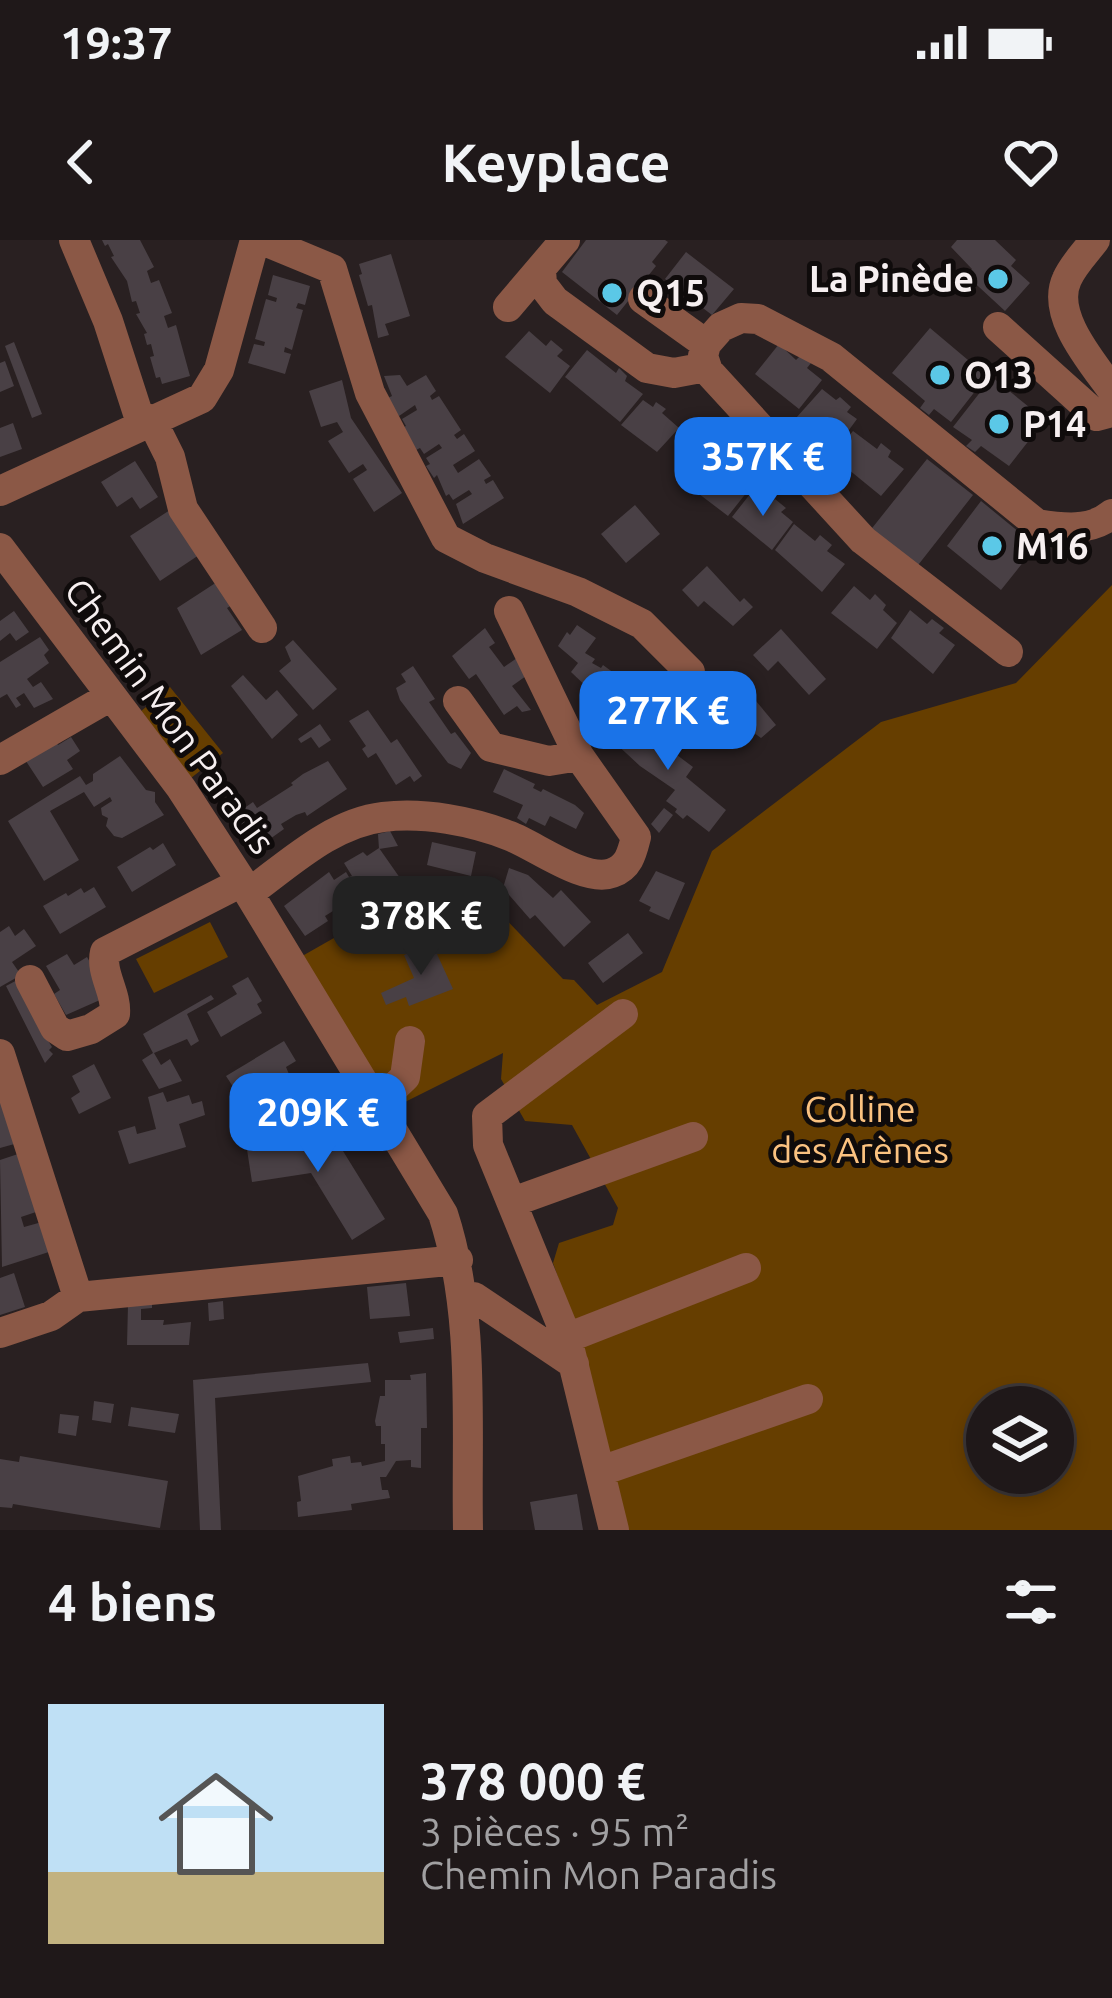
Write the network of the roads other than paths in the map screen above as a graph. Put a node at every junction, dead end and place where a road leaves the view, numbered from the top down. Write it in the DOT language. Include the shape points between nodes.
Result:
graph roads {
  1 [pos="74,240"];
  2 [pos="258,240"];
  3 [pos="566,240"];
  4 [pos="1095,240"];
  5 [pos="541,270"];
  6 [pos="643,299"];
  7 [pos="508,307"];
  8 [pos="998,327"];
  9 [pos="706,356"];
  10 [pos="1112,390"];
  11 [pos="1112,412"];
  12 [pos="146,421"];
  13 [pos="0,491"];
  14 [pos="1112,514"];
  15 [pos="0,548"];
  16 [pos="509,611"];
  17 [pos="262,628"];
  18 [pos="1007,652"];
  19 [pos="690,672"];
  20 [pos="111,696"];
  21 [pos="458,701"];
  22 [pos="579,756"];
  23 [pos="0,760"];
  24 [pos="246,888"];
  25 [pos="30,980"];
  26 [pos="622,1015"];
  27 [pos="410,1041"];
  28 [pos="0,1054"];
  29 [pos="379,1107"];
  30 [pos="693,1138"];
  31 [pos="513,1202"];
  32 [pos="458,1260"];
  33 [pos="746,1268"];
  34 [pos="78,1297"];
  35 [pos="464,1300"];
  36 [pos="0,1333"];
  37 [pos="570,1351"];
  38 [pos="808,1399"];
  39 [pos="601,1471"];
  40 [pos="468,1530"];
  41 [pos="614,1530"];
  1 -- 12 [label="street"];
  2 -- 12 [label="street" via="213,385 202,398"];
  2 -- 19 [label="street" via="332,269 370,392 446,538 642,624"];
  3 -- 5 [label="street"];
  4 -- 10 [label="street" via="1064,282 1065,307"];
  5 -- 7 [label="street"];
  5 -- 9 [label="street" via="555,301 647,368 674,374"];
  6 -- 9 [label="street"];
  8 -- 11 [label="street" via="1097,416"];
  9 -- 14 [label="street" via="721,327 758,319 831,357 1037,524 1067,529"];
  9 -- 18 [label="street" via="863,540"];
  12 -- 13 [label="street"];
  12 -- 17 [label="street" via="170,457 182,509"];
  15 -- 20 [label="street, Chemin Mon Paradis"];
  16 -- 22 [label="street"];
  20 -- 23 [label="street"];
  20 -- 24 [label="street, Chemin Mon Paradis"];
  21 -- 22 [label="street" via="491,747 549,761"];
  22 -- 24 [label="street" via="636,837 629,861 610,874 588,874 508,835 427,815 380,817 336,831"];
  24 -- 25 [label="street" via="105,952 115,1015 91,1029 67,1036 55,1028"];
  24 -- 29 [label="street, Chemin Mon Paradis"];
  26 -- 31 [label="street" via="487,1116 488,1144"];
  27 -- 29 [label="street" via="405,1077"];
  28 -- 34 [label="street"];
  29 -- 32 [label="street, Chemin Mon Paradis" via="430,1187"];
  30 -- 31 [label="street"];
  31 -- 37 [label="street"];
  32 -- 34 [label="street"];
  32 -- 35 [label="street, Chemin Mon Paradis"];
  33 -- 37 [label="street"];
  34 -- 36 [label="street"];
  35 -- 37 [label="street" via="474,1297"];
  35 -- 40 [label="street, Chemin Mon Paradis"];
  37 -- 39 [label="street"];
  38 -- 39 [label="street"];
  39 -- 41 [label="street"];
}
